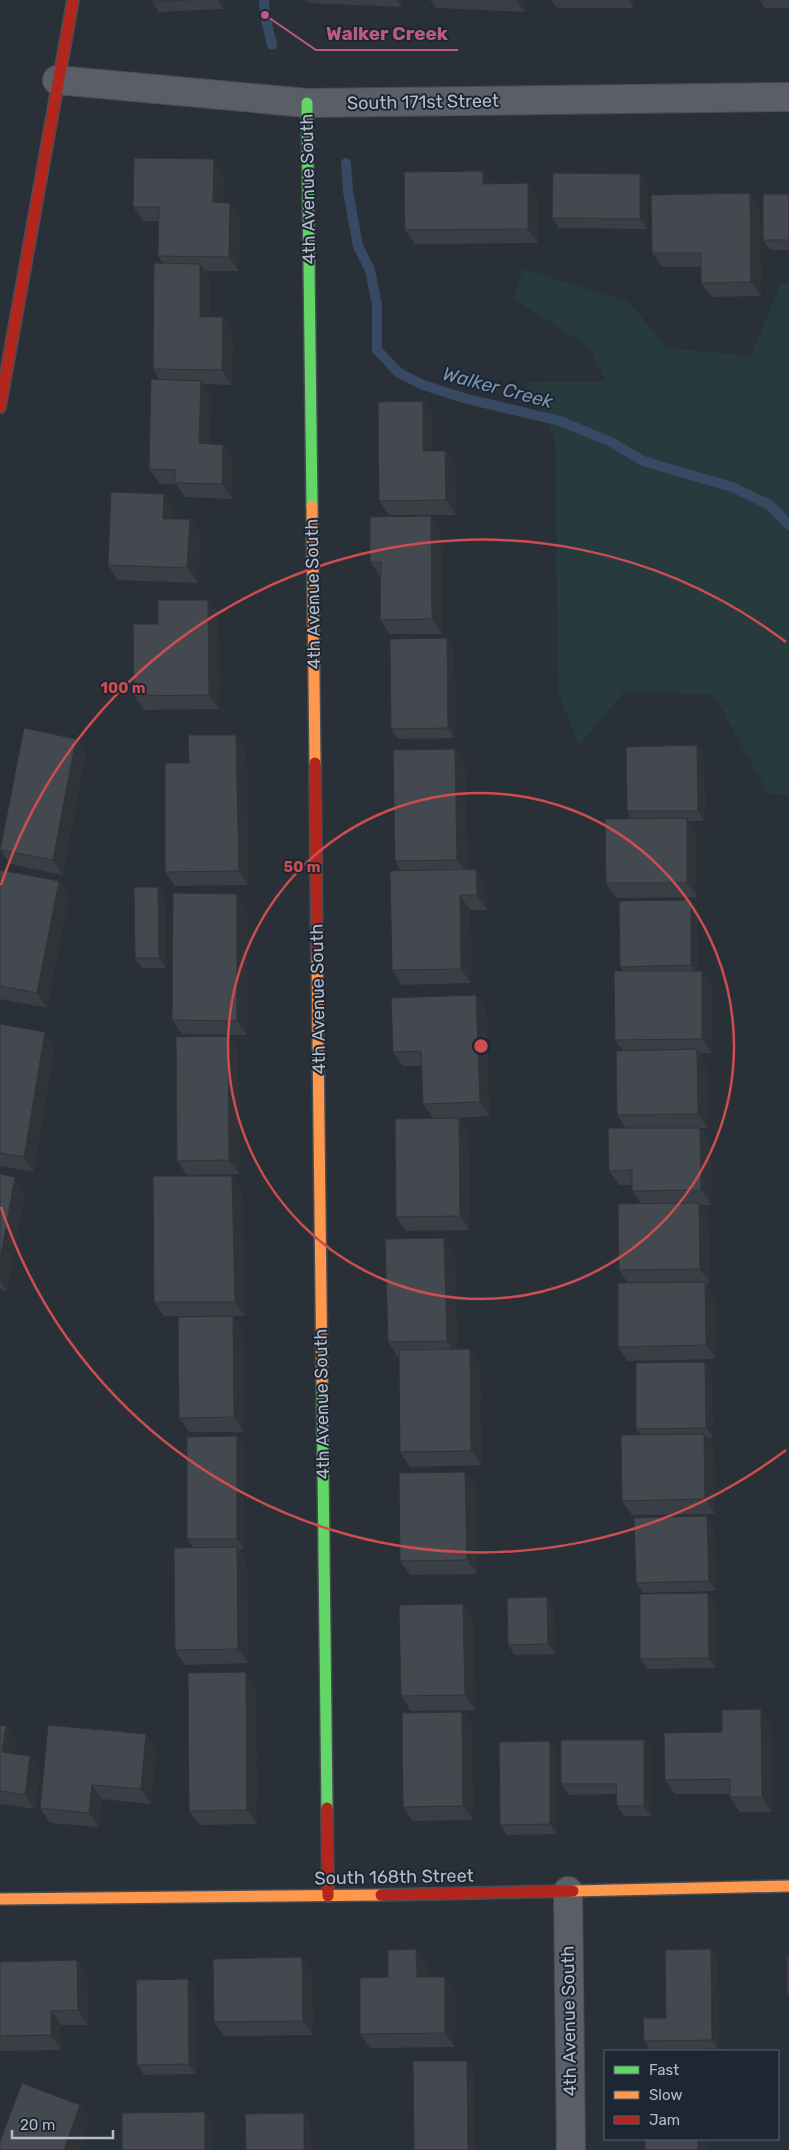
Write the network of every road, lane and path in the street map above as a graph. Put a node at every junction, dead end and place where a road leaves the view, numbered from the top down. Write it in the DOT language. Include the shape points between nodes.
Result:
graph roads {
  1 [pos="73,0"];
  2 [pos="58,80"];
  3 [pos="789,97"];
  4 [pos="307,103"];
  5 [pos="0,407"];
  6 [pos="789,1886"];
  7 [pos="568,1891"];
  8 [pos="328,1896"];
  9 [pos="0,1899"];
  10 [pos="571,2150"];
  1 -- 2 [label="street"];
  2 -- 4 [label="street, South 171st Street"];
  2 -- 5 [label="street"];
  3 -- 4 [label="street, South 171st Street"];
  4 -- 8 [label="street, 4th Avenue South"];
  6 -- 7 [label="street, South 168th Street"];
  7 -- 8 [label="street, South 168th Street"];
  7 -- 10 [label="street, 4th Avenue South"];
  8 -- 9 [label="street, South 168th Street"];
}
